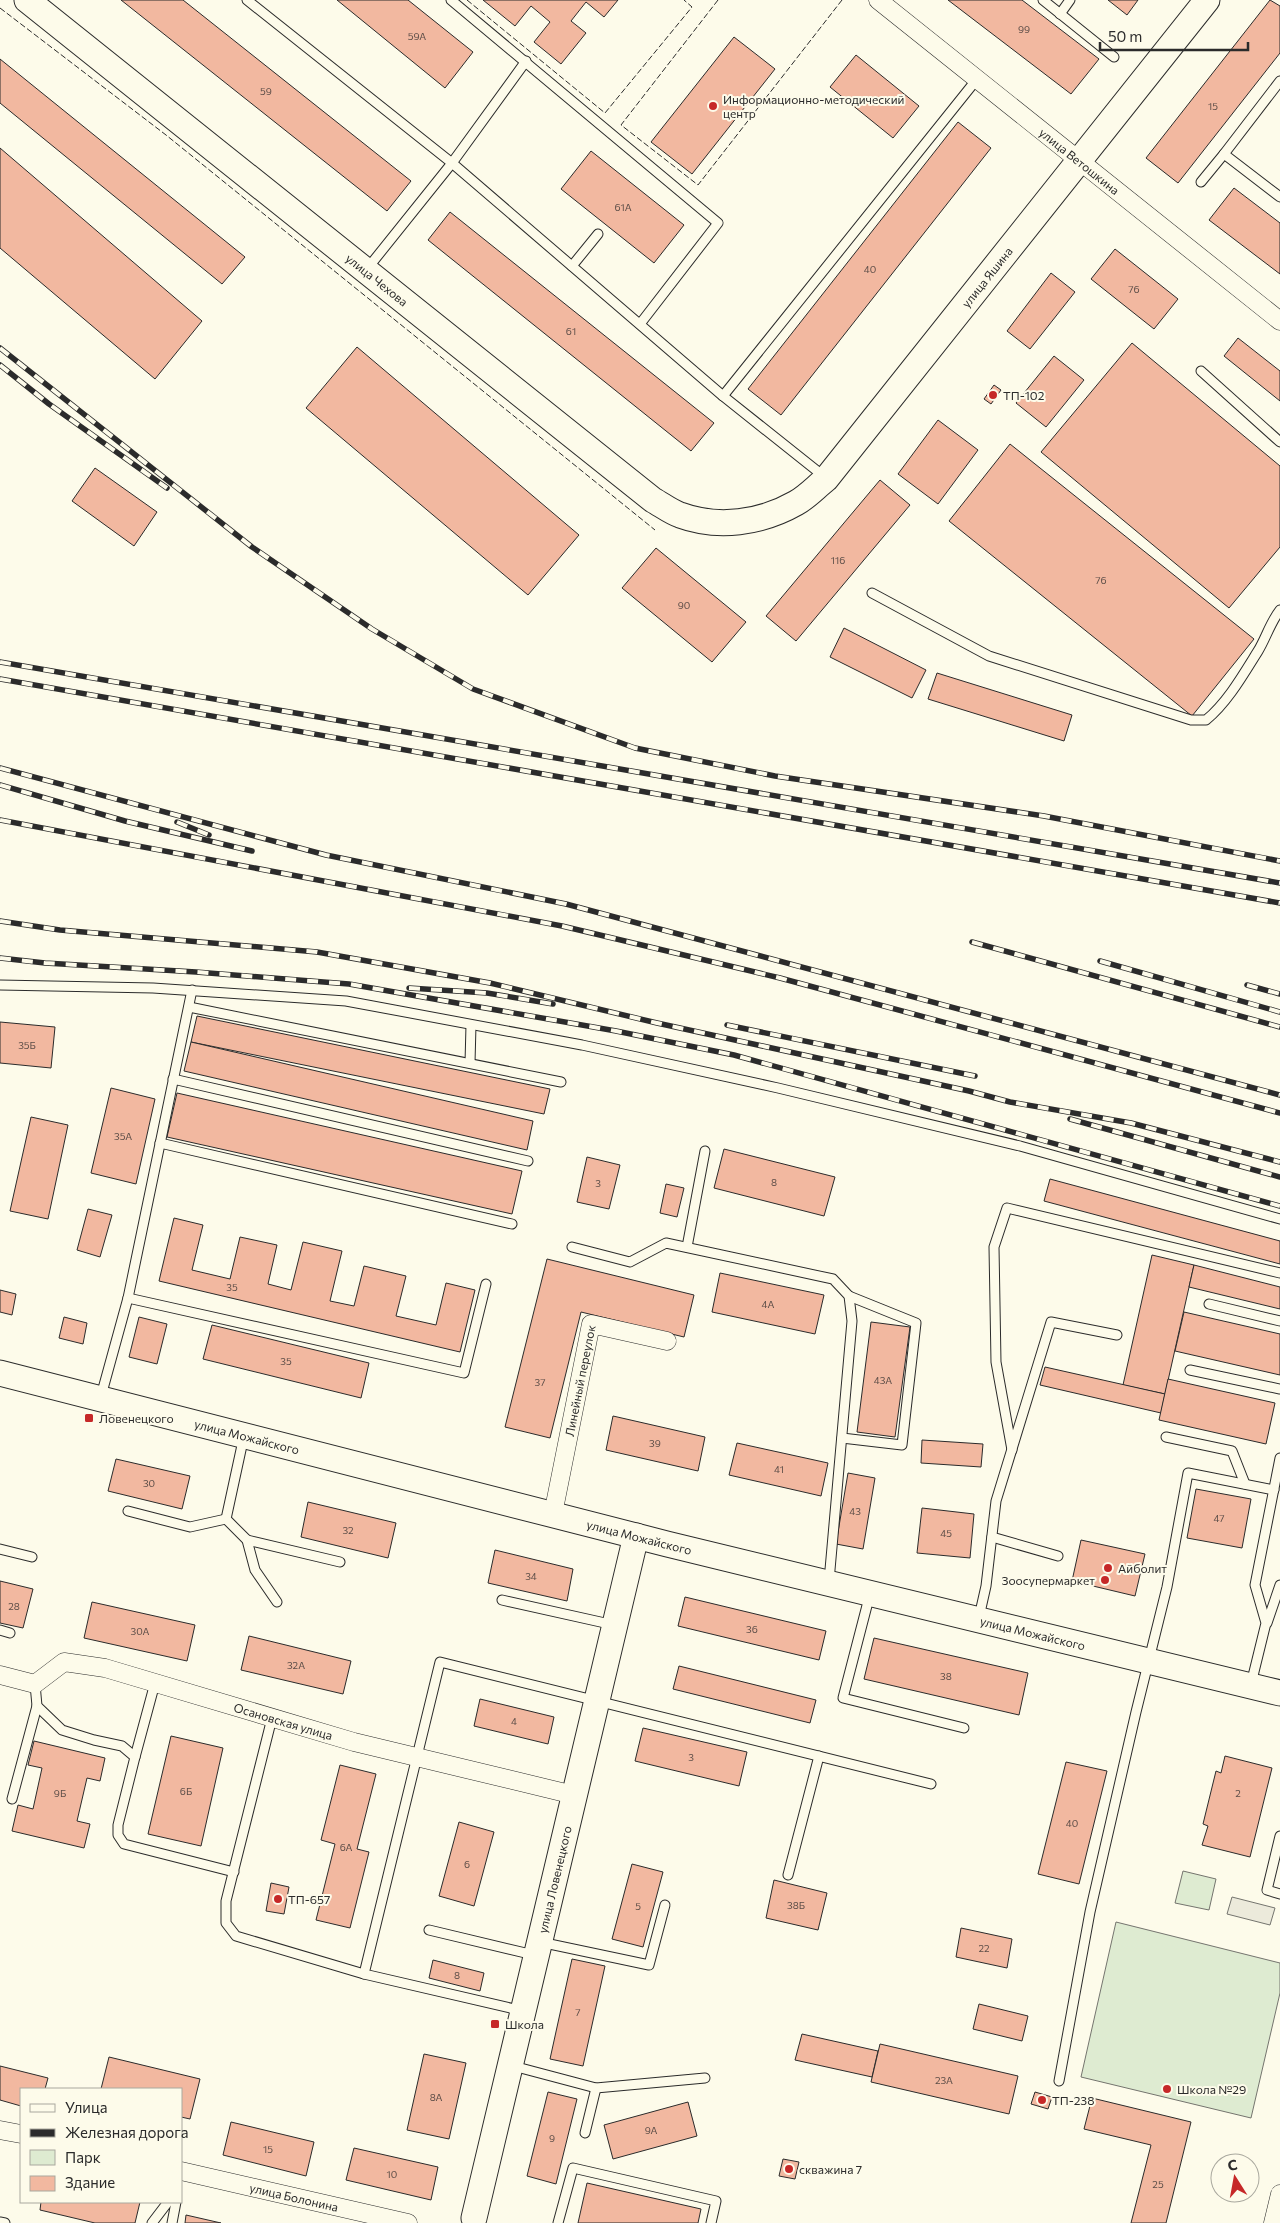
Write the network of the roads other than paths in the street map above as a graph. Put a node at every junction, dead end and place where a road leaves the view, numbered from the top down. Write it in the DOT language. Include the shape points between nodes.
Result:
graph roads {
  1 [pos="247,0"];
  2 [pos="451,0"];
  3 [pos="878,0"];
  4 [pos="1043,0"];
  5 [pos="1070,0"];
  6 [pos="1207,0"];
  7 [pos="37,3"];
  8 [pos="1060,14"];
  9 [pos="1114,57"];
  10 [pos="526,61"];
  11 [pos="977,80"];
  12 [pos="1280,81"];
  13 [pos="1224,154"];
  14 [pos="1079,161"];
  15 [pos="452,163"];
  16 [pos="1201,182"];
  17 [pos="1280,197"];
  18 [pos="598,234"];
  19 [pos="572,266"];
  20 [pos="366,269"];
  21 [pos="1280,320"];
  22 [pos="640,324"];
  23 [pos="1201,371"];
  24 [pos="723,396"];
  25 [pos="1280,442"];
  26 [pos="826,479"];
  27 [pos="741,523"];
  28 [pos="872,593"];
  29 [pos="1280,610"];
  30 [pos="0,985"];
  31 [pos="192,990"];
  32 [pos="189,1007"];
  33 [pos="470,1025"];
  34 [pos="470,1064"];
  35 [pos="173,1079"];
  36 [pos="561,1082"];
  37 [pos="160,1143"];
  38 [pos="705,1151"];
  39 [pos="528,1161"];
  40 [pos="1280,1218"];
  41 [pos="512,1224"];
  42 [pos="572,1247"];
  43 [pos="686,1247"];
  44 [pos="1280,1273"];
  45 [pos="486,1284"];
  46 [pos="849,1296"];
  47 [pos="128,1298"];
  48 [pos="1208,1304"];
  49 [pos="1280,1321"];
  50 [pos="1117,1335"];
  51 [pos="667,1341"];
  52 [pos="1190,1370"];
  53 [pos="0,1373"];
  54 [pos="1280,1389"];
  55 [pos="100,1399"];
  56 [pos="244,1436"];
  57 [pos="1166,1437"];
  58 [pos="842,1438"];
  59 [pos="1012,1450"];
  60 [pos="1280,1458"];
  61 [pos="1245,1484"];
  62 [pos="1274,1490"];
  63 [pos="128,1511"];
  64 [pos="553,1514"];
  65 [pos="226,1518"];
  66 [pos="636,1536"];
  67 [pos="992,1537"];
  68 [pos="247,1540"];
  69 [pos="0,1549"];
  70 [pos="1058,1556"];
  71 [pos="32,1557"];
  72 [pos="340,1562"];
  73 [pos="829,1584"];
  74 [pos="1280,1585"];
  75 [pos="870,1594"];
  76 [pos="502,1600"];
  77 [pos="277,1602"];
  78 [pos="978,1620"];
  79 [pos="1266,1623"];
  80 [pos="615,1625"];
  81 [pos="0,1630"];
  82 [pos="10,1633"];
  83 [pos="1149,1662"];
  84 [pos="0,1675"];
  85 [pos="155,1683"];
  86 [pos="35,1684"];
  87 [pos="1251,1686"];
  88 [pos="1280,1693"];
  89 [pos="597,1701"];
  90 [pos="38,1706"];
  91 [pos="272,1718"];
  92 [pos="964,1728"];
  93 [pos="819,1756"];
  94 [pos="418,1757"];
  95 [pos="135,1758"];
  96 [pos="931,1784"];
  97 [pos="574,1795"];
  98 [pos="12,1798"];
  99 [pos="1280,1836"];
  100 [pos="234,1872"];
  101 [pos="788,1875"];
  102 [pos="1280,1894"];
  103 [pos="666,1905"];
  104 [pos="429,1930"];
  105 [pos="538,1949"];
  106 [pos="364,1974"];
  107 [pos="524,2011"];
  108 [pos="510,2066"];
  109 [pos="705,2078"];
  110 [pos="1060,2081"];
  111 [pos="596,2088"];
  112 [pos="0,2130"];
  113 [pos="585,2133"];
  114 [pos="20,2134"];
  115 [pos="183,2175"];
  116 [pos="1280,2194"];
  117 [pos="167,2203"];
  118 [pos="176,2203"];
  119 [pos="474,2221"];
  120 [pos="0,2222"];
  121 [pos="5,2223"];
  122 [pos="152,2223"];
  123 [pos="172,2223"];
  124 [pos="408,2223"];
  125 [pos="558,2223"];
  126 [pos="710,2223"];
  127 [pos="1273,2223"];
  1 -- 15 [label="lane"];
  2 -- 10 [label="lane"];
  3 -- 11 [label="street, улица Ветошкина"];
  4 -- 8 [label="lane"];
  5 -- 8 [label="lane"];
  6 -- 14 [label="street, улица Яшина"];
  7 -- 20 [label="street, улица Чехова"];
  8 -- 9 [label="lane"];
  10 -- 15 [label="lane"];
  10 -- 22 [label="lane" via="718,223"];
  11 -- 14 [label="street, улица Ветошкина"];
  11 -- 24 [label="lane"];
  12 -- 13 [label="lane"];
  13 -- 16 [label="lane"];
  13 -- 17 [label="lane"];
  14 -- 21 [label="street, улица Ветошкина"];
  14 -- 26 [label="street, улица Яшина"];
  15 -- 19 [label="lane"];
  15 -- 20 [label="lane"];
  18 -- 19 [label="lane"];
  19 -- 22 [label="lane"];
  20 -- 27 [label="street, улица Чехова" via="653,500 680,515 695,519"];
  22 -- 24 [label="lane"];
  23 -- 25 [label="lane"];
  24 -- 26 [label="lane"];
  26 -- 27 [label="street, улица Яшина" via="798,502 771,516"];
  28 -- 29 [label="lane" via="989,656 1191,720 1206,720 1217,711 1259,650"];
  30 -- 31 [label="lane"];
  31 -- 32 [label="lane"];
  31 -- 33 [label="lane" via="346,1001"];
  32 -- 34 [label="lane"];
  32 -- 35 [label="lane"];
  33 -- 34 [label="lane"];
  33 -- 40 [label="lane" via="592,1047 1020,1146"];
  34 -- 36 [label="lane"];
  35 -- 37 [label="lane"];
  35 -- 39 [label="lane"];
  37 -- 41 [label="lane"];
  37 -- 47 [label="lane"];
  38 -- 43 [label="lane"];
  42 -- 43 [label="lane" via="630,1262 666,1243"];
  43 -- 46 [label="lane" via="833,1278"];
  44 -- 59 [label="lane" via="1007,1208 994,1246 996,1362"];
  45 -- 47 [label="lane" via="464,1373"];
  46 -- 58 [label="lane" via="852,1321"];
  46 -- 58 [label="lane" via="916,1323 902,1445"];
  47 -- 55 [label="lane"];
  48 -- 49 [label="lane"];
  50 -- 59 [label="lane" via="1051,1322"];
  51 -- 64 [label="street, Линейный переулок" via="591,1324"];
  52 -- 54 [label="lane"];
  53 -- 55 [label="street, улица Можайского"];
  55 -- 56 [label="street, улица Можайского"];
  56 -- 64 [label="street, улица Можайского"];
  56 -- 65 [label="lane"];
  57 -- 61 [label="lane" via="1232,1451"];
  58 -- 73 [label="lane"];
  59 -- 67 [label="lane" via="996,1501"];
  60 -- 62 [label="lane"];
  61 -- 62 [label="lane"];
  61 -- 83 [label="lane" via="1188,1473"];
  62 -- 79 [label="lane" via="1255,1584"];
  63 -- 65 [label="lane" via="190,1527"];
  64 -- 66 [label="street, улица Можайского"];
  65 -- 68 [label="lane"];
  66 -- 73 [label="street, улица Можайского"];
  66 -- 80 [label="street, улица Ловенецкого"];
  67 -- 70 [label="lane"];
  67 -- 78 [label="lane"];
  68 -- 72 [label="lane"];
  68 -- 77 [label="lane" via="255,1570"];
  69 -- 71 [label="lane"];
  73 -- 75 [label="street, улица Можайского"];
  74 -- 79 [label="lane"];
  75 -- 78 [label="street, улица Можайского"];
  75 -- 92 [label="lane" via="843,1698"];
  76 -- 80 [label="lane"];
  78 -- 83 [label="street, улица Можайского"];
  79 -- 87 [label="lane"];
  80 -- 89 [label="street, улица Ловенецкого"];
  81 -- 82 [label="lane"];
  83 -- 87 [label="street, улица Можайского"];
  83 -- 110 [label="lane" via="1090,1912"];
  84 -- 86 [label="street"];
  85 -- 86 [label="street, Осановская улица" via="105,1668 64,1662"];
  85 -- 91 [label="street, Осановская улица"];
  85 -- 95 [label="lane"];
  86 -- 90 [label="lane"];
  87 -- 88 [label="street, улица Можайского"];
  89 -- 93 [label="lane"];
  89 -- 94 [label="lane" via="440,1662"];
  89 -- 97 [label="street, улица Ловенецкого"];
  90 -- 95 [label="lane" via="62,1730 122,1746"];
  90 -- 98 [label="lane"];
  91 -- 94 [label="street, Осановская улица"];
  91 -- 100 [label="lane"];
  93 -- 96 [label="lane"];
  93 -- 101 [label="lane"];
  94 -- 97 [label="street, Осановская улица"];
  94 -- 106 [label="lane"];
  95 -- 100 [label="lane" via="118,1825 118,1835 124,1844"];
  97 -- 105 [label="street, улица Ловенецкого"];
  99 -- 102 [label="lane" via="1266,1890"];
  100 -- 106 [label="lane" via="226,1901 226,1923 236,1936"];
  103 -- 105 [label="lane" via="649,1966"];
  104 -- 105 [label="lane"];
  105 -- 107 [label="street, улица Ловенецкого"];
  106 -- 107 [label="lane"];
  107 -- 108 [label="street, улица Ловенецкого"];
  108 -- 111 [label="lane"];
  108 -- 119 [label="street, улица Ловенецкого"];
  109 -- 111 [label="lane"];
  111 -- 113 [label="lane"];
  112 -- 114 [label="street"];
  115 -- 124 [label="street, улица Болонина"];
  116 -- 127 [label="street"];
  117 -- 122 [label="lane"];
  118 -- 123 [label="lane"];
  120 -- 121 [label="lane"];
  125 -- 126 [label="lane" via="573,2168 716,2201"];
}
